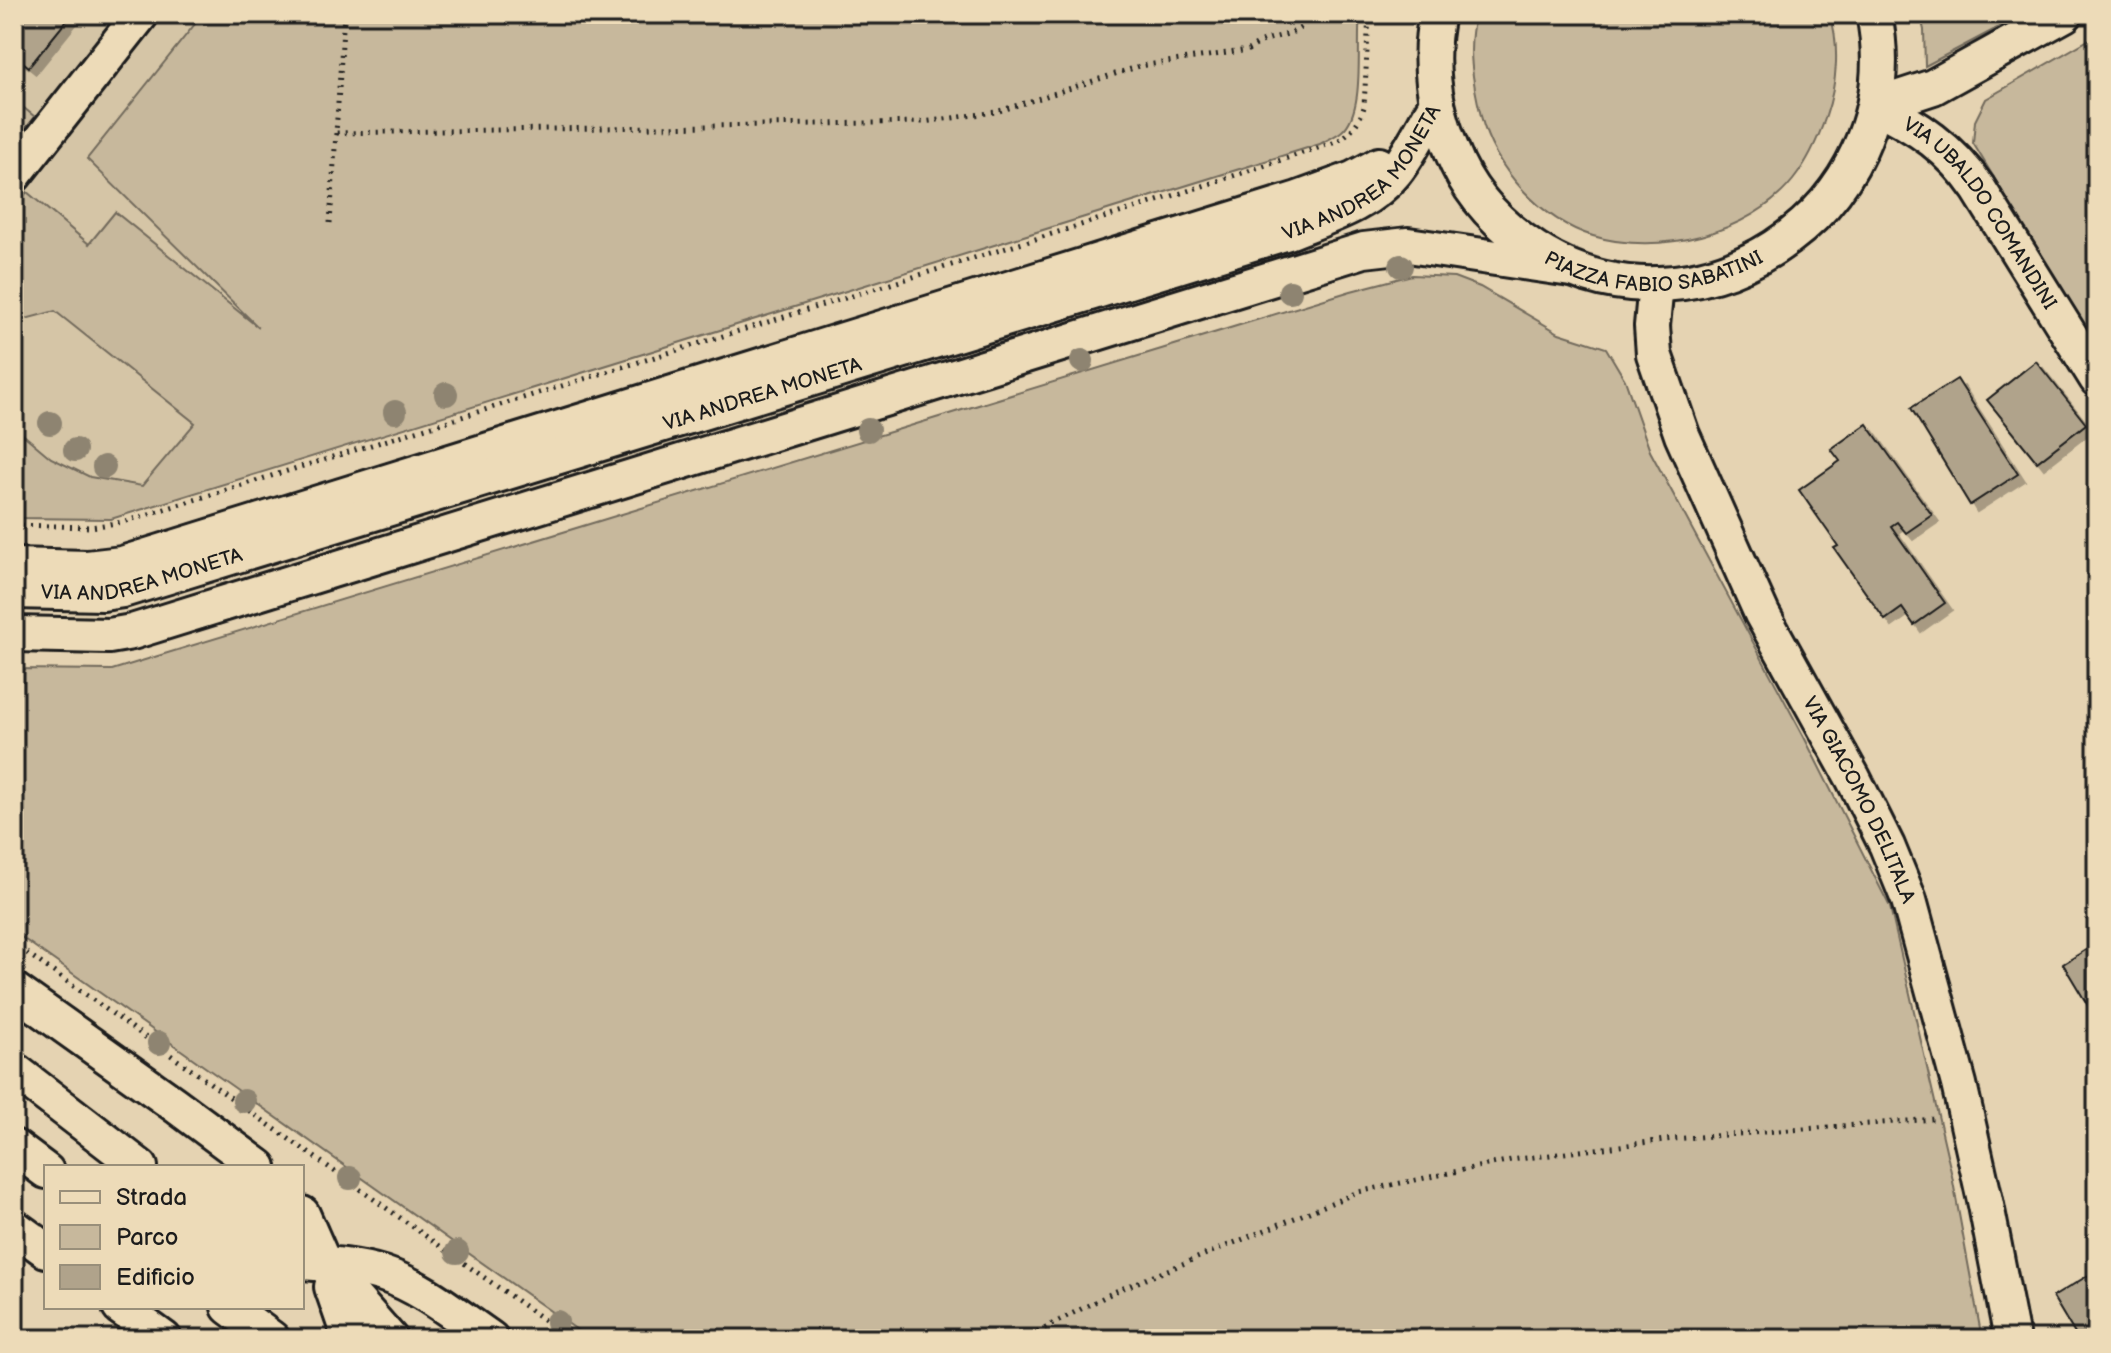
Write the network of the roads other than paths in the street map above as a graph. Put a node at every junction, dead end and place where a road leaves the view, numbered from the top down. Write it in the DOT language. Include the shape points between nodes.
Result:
graph roads {
  1 [pos="141,14"];
  2 [pos="1437,14"];
  3 [pos="1874,14"];
  4 [pos="2065,14"];
  5 [pos="1437,103"];
  6 [pos="1875,106"];
  7 [pos="14,175"];
  8 [pos="1522,241"];
  9 [pos="1571,269"];
  10 [pos="1656,284"];
  11 [pos="2097,379"];
  12 [pos="378,522"];
  13 [pos="297,547"];
  14 [pos="14,566"];
  15 [pos="14,591"];
  16 [pos="14,616"];
  17 [pos="14,634"];
  18 [pos="14,990"];
  19 [pos="14,1070"];
  20 [pos="14,1147"];
  21 [pos="137,1165"];
  22 [pos="256,1165"];
  23 [pos="44,1170"];
  24 [pos="304,1223"];
  25 [pos="14,1227"];
  26 [pos="44,1249"];
  27 [pos="313,1263"];
  28 [pos="123,1309"];
  29 [pos="232,1309"];
  30 [pos="164,1339"];
  31 [pos="272,1339"];
  32 [pos="350,1339"];
  33 [pos="390,1339"];
  34 [pos="491,1339"];
  35 [pos="2012,1339"];
  1 -- 7 [label="street"];
  2 -- 5 [label="street, PIAZZA FABIO SABATINI" via="1432,50"];
  3 -- 6 [label="street, PIAZZA FABIO SABATINI" via="1880,66"];
  4 -- 6 [label="street" via="1933,87"];
  5 -- 8 [label="street, PIAZZA FABIO SABATINI" via="1473,192"];
  5 -- 12 [label="street, VIA ANDREA MONETA" via="1387,160 1336,186"];
  6 -- 10 [label="street, PIAZZA FABIO SABATINI" via="1844,181 1805,225 1742,265"];
  6 -- 11 [label="street, VIA UBALDO COMANDINI" via="1917,127 1962,167"];
  8 -- 9 [label="street, PIAZZA FABIO SABATINI"];
  8 -- 12 [label="street, VIA ANDREA MONETA" via="1406,227 1347,236"];
  9 -- 10 [label="street, PIAZZA FABIO SABATINI"];
  9 -- 12 [label="street, VIA ANDREA MONETA" via="1408,245 1364,250"];
  10 -- 35 [label="street, VIA GIACOMO DELITALA" via="1651,338 1667,396 1767,624 1891,856 1922,941 1967,1117"];
  12 -- 13 [label="street, VIA ANDREA MONETA"];
  12 -- 13 [label="street, VIA ANDREA MONETA"];
  13 -- 14 [label="street, VIA ANDREA MONETA" via="87,568"];
  13 -- 15 [label="street, VIA ANDREA MONETA" via="114,592"];
  13 -- 16 [label="street, VIA ANDREA MONETA" via="123,613"];
  13 -- 17 [label="street, VIA ANDREA MONETA" via="120,635"];
  18 -- 22 [label="street"];
  19 -- 21 [label="street"];
  20 -- 23 [label="street"];
  24 -- 27 [label="street"];
  25 -- 26 [label="street"];
  27 -- 32 [label="street"];
  27 -- 33 [label="street"];
  27 -- 34 [label="street" via="396,1279"];
  28 -- 30 [label="street"];
  29 -- 31 [label="street"];
}
